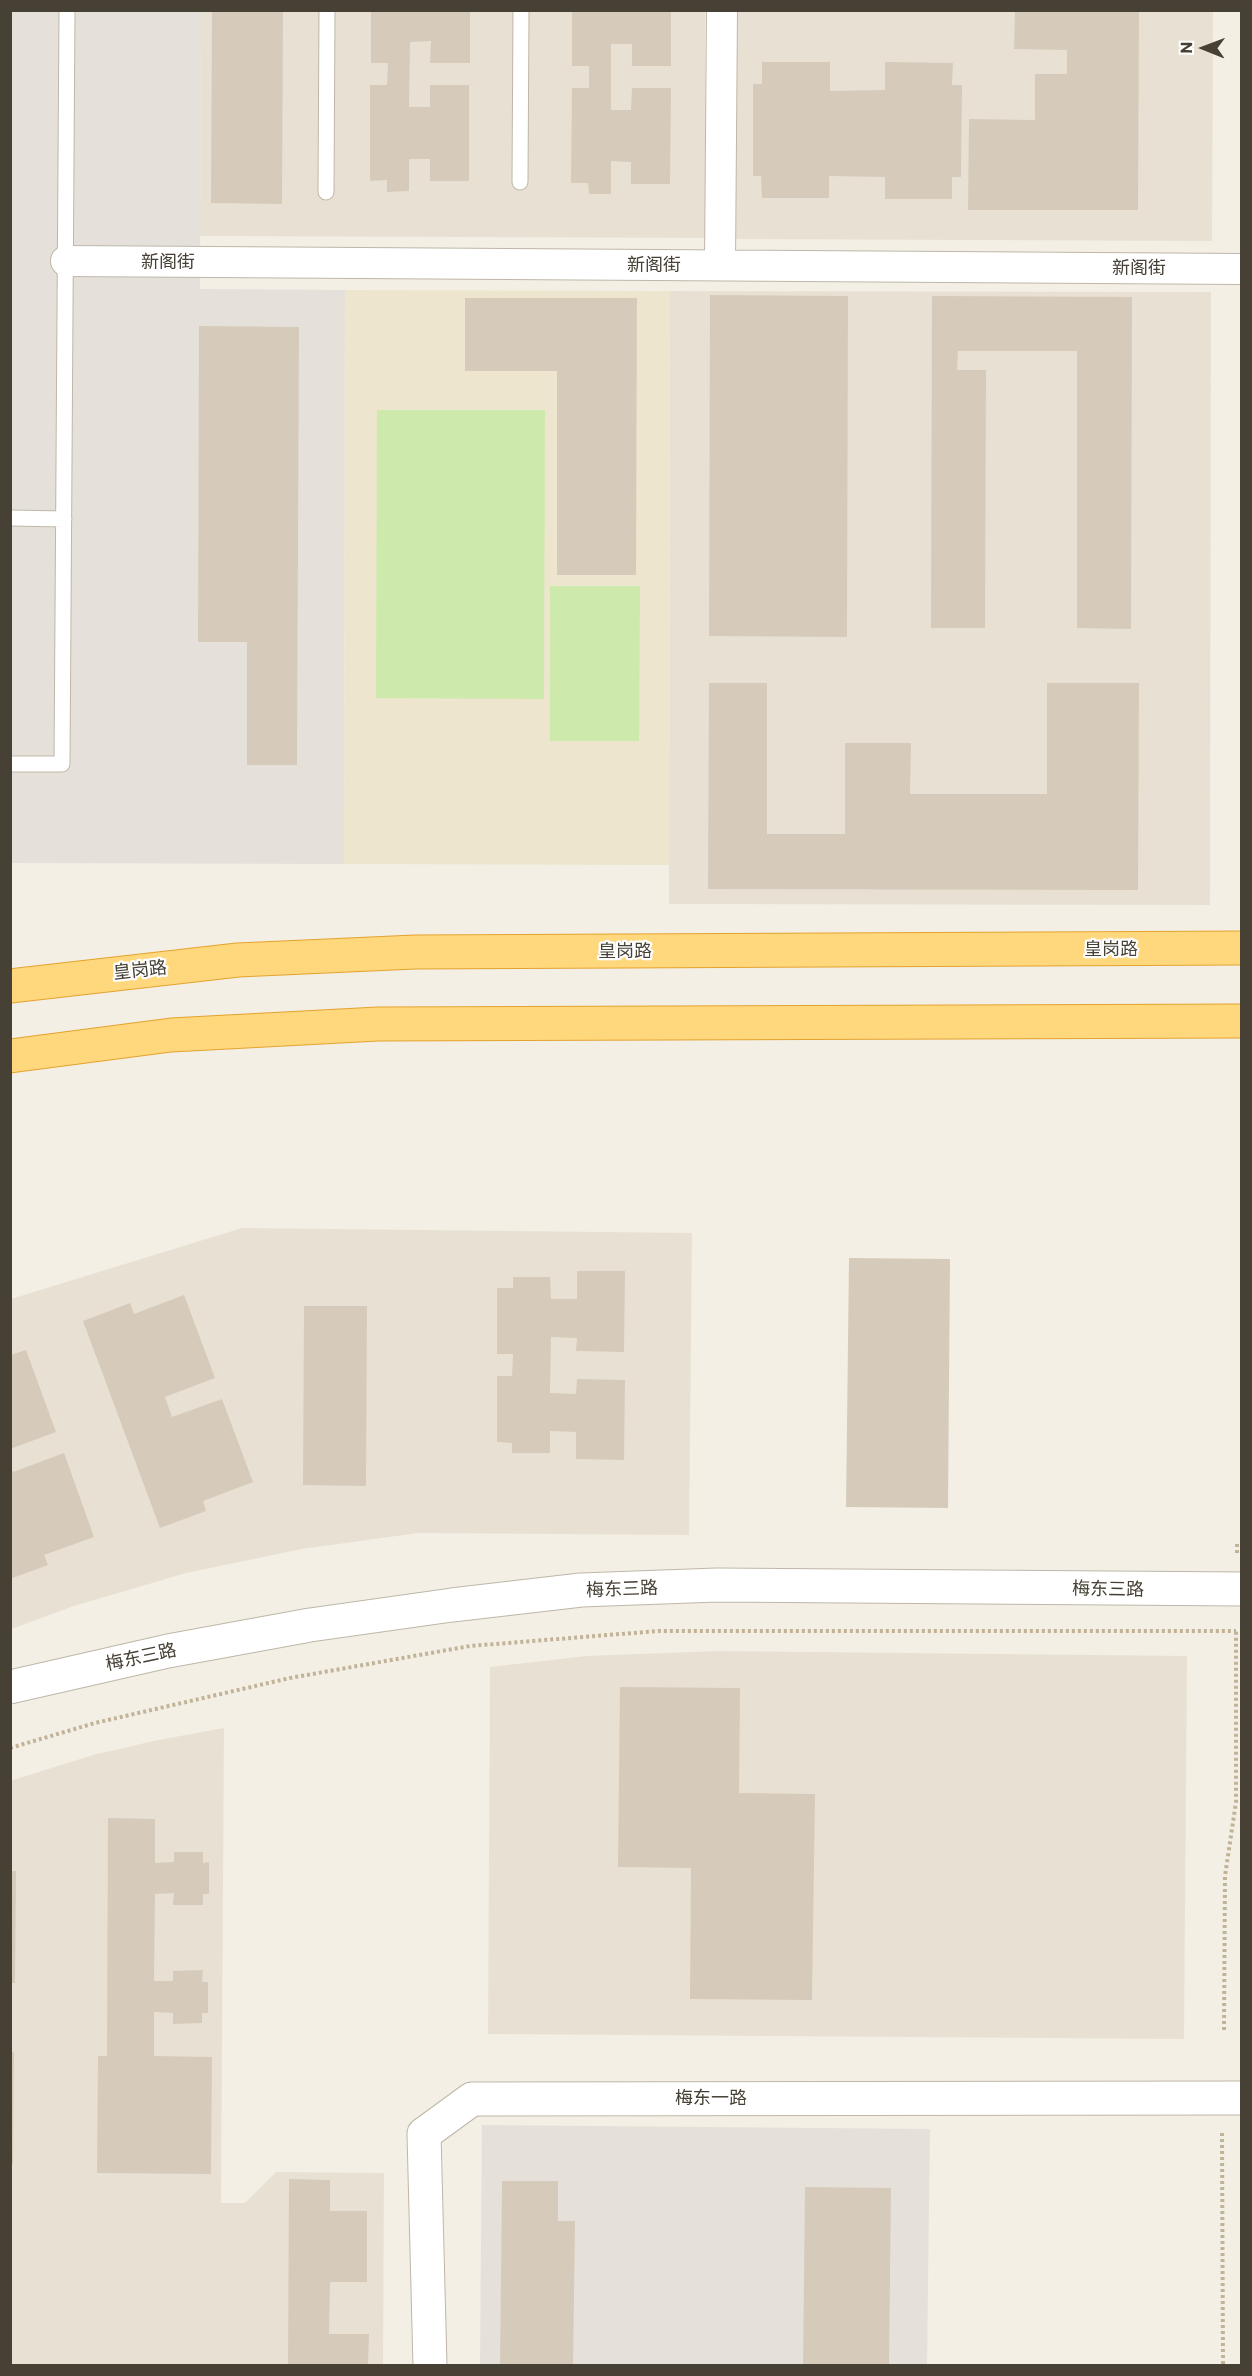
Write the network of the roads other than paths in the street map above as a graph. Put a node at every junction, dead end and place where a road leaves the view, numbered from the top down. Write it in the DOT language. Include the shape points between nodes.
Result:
graph roads {
  1 [pos="67,10"];
  2 [pos="327,10"];
  3 [pos="521,10"];
  4 [pos="722,10"];
  5 [pos="520,182"];
  6 [pos="326,192"];
  7 [pos="66,261"];
  8 [pos="720,265"];
  9 [pos="1242,269"];
  10 [pos="10,518"];
  11 [pos="64,519"];
  12 [pos="10,764"];
  13 [pos="1242,948"];
  14 [pos="10,986"];
  15 [pos="1242,1021"];
  16 [pos="10,1056"];
  17 [pos="1242,1589"];
  18 [pos="10,1687"];
  19 [pos="1242,2098"];
  20 [pos="430,2366"];
  1 -- 7 [label="lane"];
  2 -- 6 [label="lane"];
  3 -- 5 [label="lane"];
  4 -- 8 [label="street"];
  7 -- 8 [label="street, 新阁街"];
  7 -- 11 [label="lane"];
  8 -- 9 [label="street, 新阁街"];
  10 -- 11 [label="lane"];
  11 -- 12 [label="lane" via="62,764"];
  13 -- 14 [label="highway, 皇岗路" via="415,952 238,960"];
  15 -- 16 [label="highway" via="378,1024 171,1035"];
  17 -- 18 [label="street, 梅东三路" via="717,1585 581,1590 310,1625 168,1651"];
  19 -- 20 [label="street, 梅东一路" via="472,2099 424,2134"];
}
